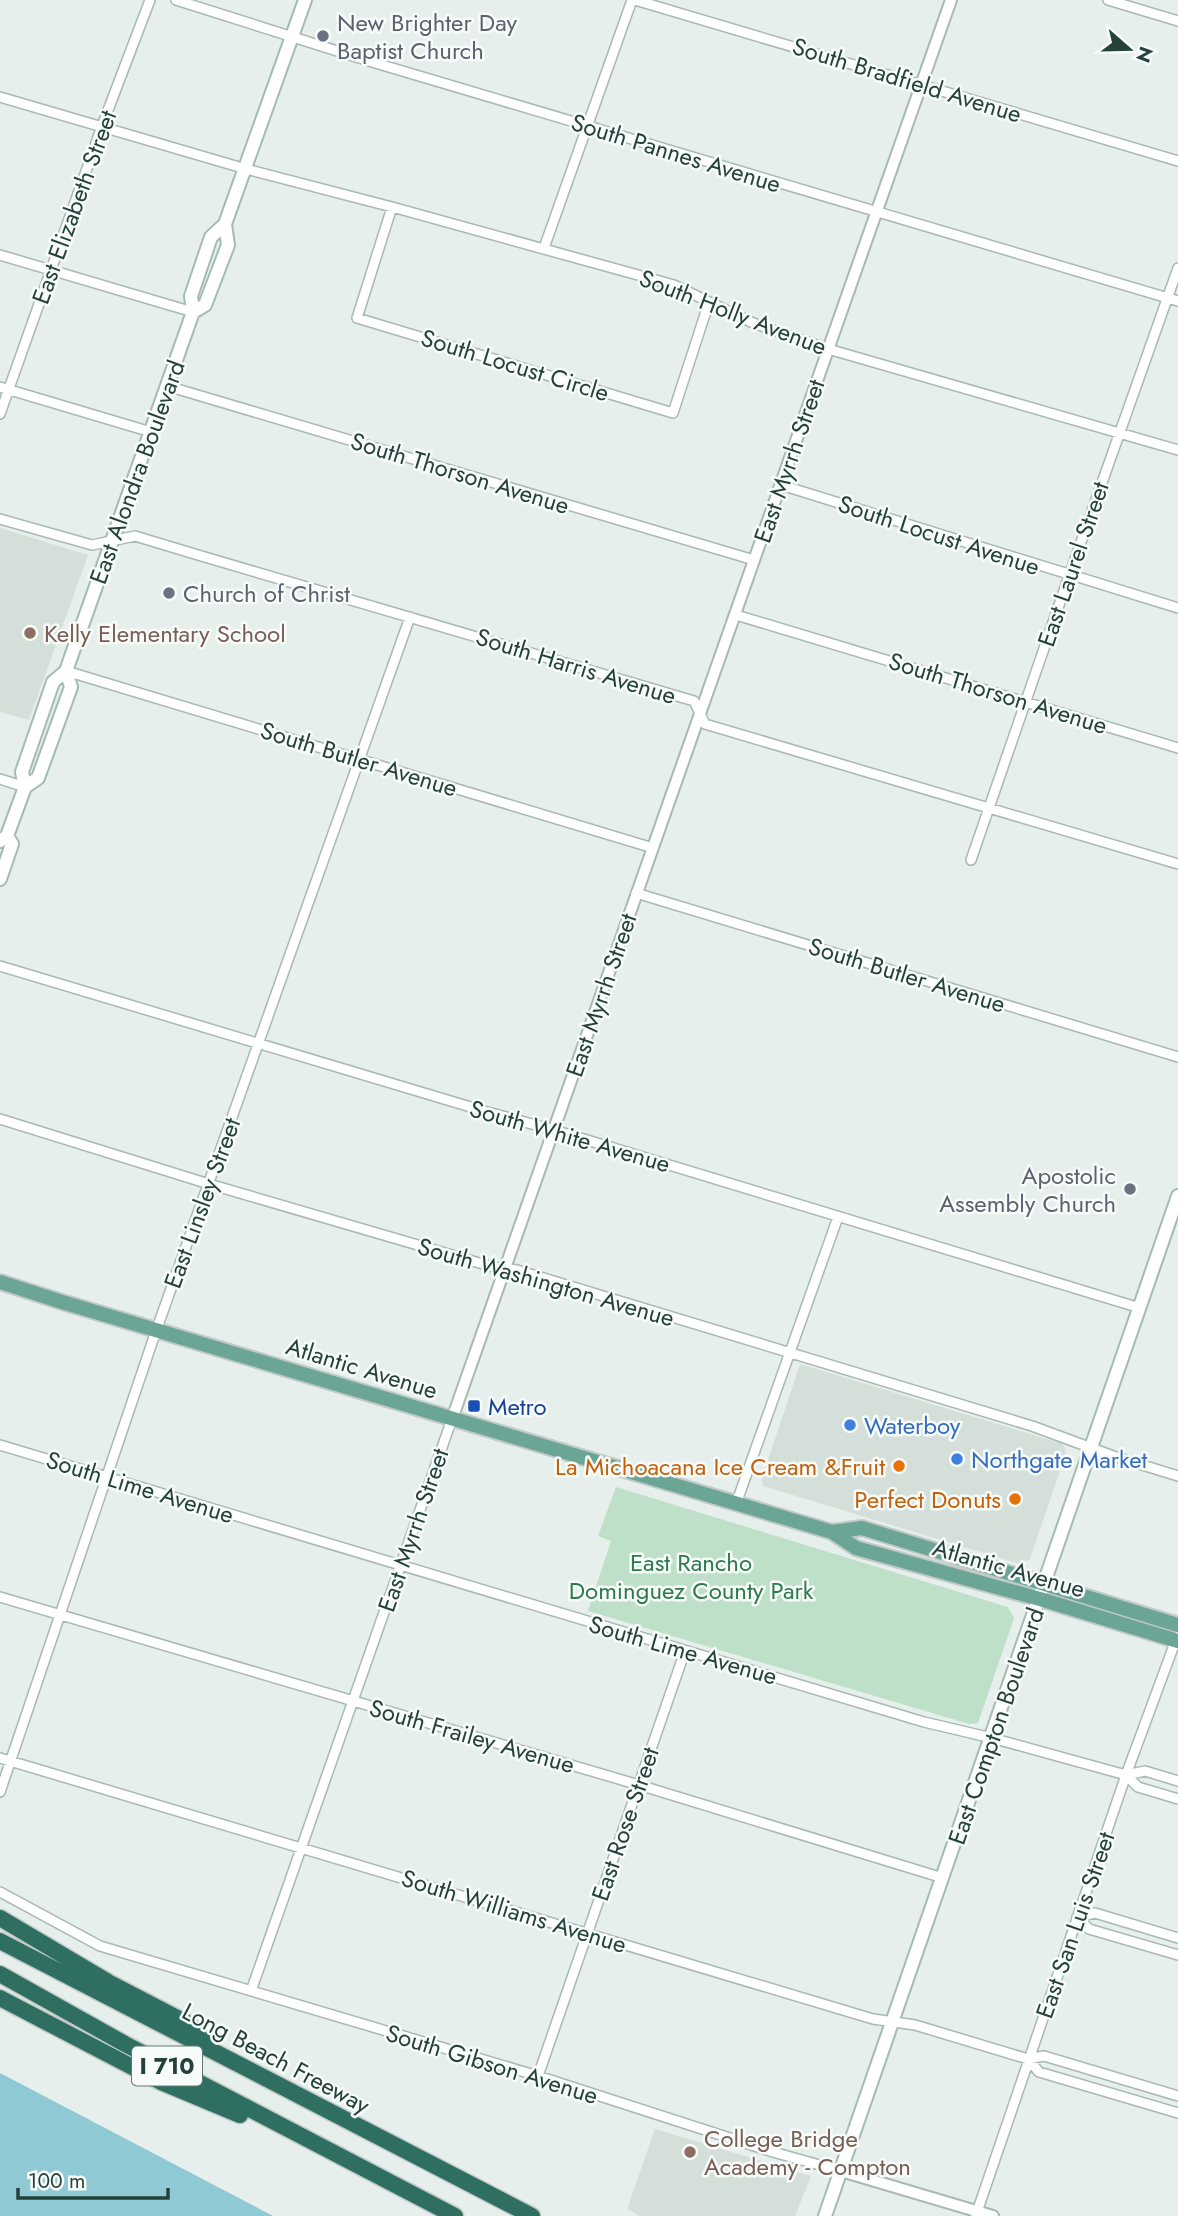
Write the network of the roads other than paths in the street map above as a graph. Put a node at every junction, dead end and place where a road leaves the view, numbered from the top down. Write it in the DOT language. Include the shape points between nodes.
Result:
graph roads {
  1 [pos="150,0"];
  2 [pos="176,0"];
  3 [pos="305,0"];
  4 [pos="633,0"];
  5 [pos="951,0"];
  6 [pos="1108,0"];
  7 [pos="1178,21"];
  8 [pos="293,36"];
  9 [pos="923,84"];
  10 [pos="0,97"];
  11 [pos="102,126"];
  12 [pos="587,126"];
  13 [pos="1178,161"];
  14 [pos="246,169"];
  15 [pos="393,207"];
  16 [pos="877,214"];
  17 [pos="544,248"];
  18 [pos="0,255"];
  19 [pos="1178,268"];
  20 [pos="52,270"];
  21 [pos="1167,298"];
  22 [pos="1178,301"];
  23 [pos="709,302"];
  24 [pos="194,312"];
  25 [pos="828,349"];
  26 [pos="167,386"];
  27 [pos="4,388"];
  28 [pos="0,414"];
  29 [pos="151,432"];
  30 [pos="1120,432"];
  31 [pos="1178,450"];
  32 [pos="782,485"];
  33 [pos="0,519"];
  34 [pos="113,541"];
  35 [pos="754,560"];
  36 [pos="1069,576"];
  37 [pos="1178,608"];
  38 [pos="736,615"];
  39 [pos="410,617"];
  40 [pos="66,671"];
  41 [pos="1026,702"];
  42 [pos="700,713"];
  43 [pos="1178,748"];
  44 [pos="359,759"];
  45 [pos="0,779"];
  46 [pos="25,787"];
  47 [pos="988,809"];
  48 [pos="4,838"];
  49 [pos="653,848"];
  50 [pos="971,860"];
  51 [pos="1178,864"];
  52 [pos="0,879"];
  53 [pos="636,893"];
  54 [pos="0,966"];
  55 [pos="258,1042"];
  56 [pos="1178,1057"];
  57 [pos="0,1119"];
  58 [pos="554,1130"];
  59 [pos="209,1184"];
  60 [pos="1178,1196"];
  61 [pos="838,1217"];
  62 [pos="505,1268"];
  63 [pos="0,1282"];
  64 [pos="1140,1308"];
  65 [pos="156,1331"];
  66 [pos="790,1353"];
  67 [pos="452,1419"];
  68 [pos="0,1445"];
  69 [pos="1092,1447"];
  70 [pos="1178,1476"];
  71 [pos="107,1477"];
  72 [pos="737,1504"];
  73 [pos="831,1532"];
  74 [pos="401,1564"];
  75 [pos="1045,1584"];
  76 [pos="0,1598"];
  77 [pos="1040,1599"];
  78 [pos="60,1616"];
  79 [pos="1178,1625"];
  80 [pos="1177,1639"];
  81 [pos="685,1651"];
  82 [pos="352,1702"];
  83 [pos="992,1738"];
  84 [pos="0,1758"];
  85 [pos="11,1761"];
  86 [pos="1126,1775"];
  87 [pos="1178,1781"];
  88 [pos="639,1785"];
  89 [pos="0,1792"];
  90 [pos="1178,1799"];
  91 [pos="301,1847"];
  92 [pos="943,1878"];
  93 [pos="0,1892"];
  94 [pos="1077,1917"];
  95 [pos="0,1918"];
  96 [pos="587,1932"];
  97 [pos="1178,1938"];
  98 [pos="0,1941"];
  99 [pos="1178,1955"];
  100 [pos="0,1974"];
  101 [pos="251,1991"];
  102 [pos="0,1998"];
  103 [pos="892,2023"];
  104 [pos="229,2058"];
  105 [pos="1028,2059"];
  106 [pos="538,2076"];
  107 [pos="1178,2096"];
  108 [pos="1178,2113"];
  109 [pos="335,2155"];
  110 [pos="841,2171"];
  111 [pos="977,2214"];
  112 [pos="455,2216"];
  113 [pos="532,2216"];
  114 [pos="825,2216"];
  115 [pos="993,2216"];
  1 -- 11 [label="street, East Elizabeth Street"];
  2 -- 8 [label="street, South Pannes Avenue"];
  3 -- 8 [label="main road, East Alondra Boulevard"];
  4 -- 9 [label="street, South Bradfield Avenue"];
  4 -- 12 [label="street"];
  5 -- 9 [label="street, East Myrrh Street"];
  6 -- 7 [label="street"];
  8 -- 12 [label="street, South Pannes Avenue"];
  8 -- 14 [label="main road, East Alondra Boulevard"];
  9 -- 13 [label="street, South Bradfield Avenue"];
  9 -- 16 [label="street, East Myrrh Street"];
  10 -- 11 [label="street, South Holly Avenue"];
  11 -- 14 [label="street, South Holly Avenue"];
  11 -- 20 [label="street, East Elizabeth Street"];
  12 -- 16 [label="street, South Pannes Avenue"];
  12 -- 17 [label="street"];
  14 -- 15 [label="street, South Holly Avenue"];
  14 -- 24 [label="main road, East Alondra Boulevard" via="225,224 228,245 205,305"];
  15 -- 17 [label="street, South Holly Avenue"];
  15 -- 23 [label="street, South Locust Circle" via="358,318 673,413"];
  16 -- 21 [label="street, South Pannes Avenue"];
  16 -- 25 [label="street, East Myrrh Street"];
  17 -- 23 [label="street, South Holly Avenue" via="674,285"];
  18 -- 20 [label="street"];
  19 -- 21 [label="street, East Laurel Street"];
  20 -- 24 [label="street"];
  20 -- 27 [label="street, East Elizabeth Street"];
  21 -- 22 [label="street, South Pannes Avenue"];
  21 -- 30 [label="street, East Laurel Street"];
  23 -- 25 [label="street, South Holly Avenue"];
  24 -- 26 [label="main road, East Alondra Boulevard"];
  25 -- 30 [label="street, South Holly Avenue"];
  25 -- 32 [label="street, East Myrrh Street"];
  26 -- 29 [label="main road, East Alondra Boulevard"];
  26 -- 35 [label="street, South Thorson Avenue"];
  27 -- 28 [label="street, East Elizabeth Street"];
  27 -- 29 [label="street"];
  29 -- 34 [label="main road, East Alondra Boulevard"];
  30 -- 31 [label="street, South Holly Avenue"];
  30 -- 36 [label="street, East Laurel Street"];
  32 -- 35 [label="street, East Myrrh Street"];
  32 -- 36 [label="street, South Locust Avenue"];
  33 -- 34 [label="street, South Harris Avenue" via="92,545"];
  34 -- 39 [label="street, South Harris Avenue" via="135,536"];
  34 -- 40 [label="main road, East Alondra Boulevard"];
  35 -- 38 [label="street, East Myrrh Street"];
  36 -- 37 [label="street, South Locust Avenue"];
  36 -- 41 [label="street, East Laurel Street"];
  38 -- 41 [label="street, South Thorson Avenue"];
  38 -- 42 [label="street, East Myrrh Street"];
  39 -- 42 [label="street, South Harris Avenue" via="694,701"];
  39 -- 44 [label="street, East Linsley Street"];
  40 -- 44 [label="street, South Butler Avenue"];
  40 -- 46 [label="main road, East Alondra Boulevard" via="71,687 37,778"];
  41 -- 43 [label="street, South Thorson Avenue"];
  41 -- 47 [label="street, East Laurel Street"];
  42 -- 47 [label="street, South Harris Avenue" via="705,724"];
  42 -- 49 [label="street, East Myrrh Street"];
  44 -- 49 [label="street, South Butler Avenue"];
  44 -- 55 [label="street, East Linsley Street"];
  45 -- 46 [label="street"];
  46 -- 48 [label="main road, East Alondra Boulevard"];
  47 -- 50 [label="street, East Laurel Street"];
  47 -- 51 [label="street, South Harris Avenue"];
  48 -- 52 [label="main road, East Alondra Boulevard" via="12,844"];
  49 -- 53 [label="street, East Myrrh Street"];
  53 -- 56 [label="street, South Butler Avenue"];
  53 -- 58 [label="street, East Myrrh Street"];
  54 -- 55 [label="street, South White Avenue"];
  55 -- 58 [label="street, South White Avenue"];
  55 -- 59 [label="street, East Linsley Street"];
  57 -- 59 [label="street, South Washington Avenue"];
  58 -- 61 [label="street, South White Avenue"];
  58 -- 62 [label="street, East Myrrh Street"];
  59 -- 62 [label="street, South Washington Avenue"];
  59 -- 65 [label="street, East Linsley Street"];
  60 -- 64 [label="main road, East Compton Boulevard"];
  61 -- 64 [label="street, South White Avenue"];
  61 -- 66 [label="street"];
  62 -- 66 [label="street, South Washington Avenue"];
  62 -- 67 [label="street, East Myrrh Street"];
  63 -- 65 [label="main road, Atlantic Avenue"];
  64 -- 69 [label="main road, East Compton Boulevard"];
  65 -- 67 [label="main road, Atlantic Avenue"];
  65 -- 71 [label="street, East Linsley Street"];
  66 -- 69 [label="street, South Washington Avenue"];
  66 -- 72 [label="street"];
  67 -- 72 [label="main road, Atlantic Avenue"];
  67 -- 74 [label="street, East Myrrh Street"];
  68 -- 71 [label="street, South Lime Avenue"];
  69 -- 70 [label="street, South Washington Avenue"];
  69 -- 75 [label="main road, East Compton Boulevard"];
  71 -- 74 [label="street, South Lime Avenue"];
  71 -- 78 [label="street, East Linsley Street"];
  72 -- 73 [label="main road, Atlantic Avenue"];
  73 -- 75 [label="main road, Atlantic Avenue" via="862,1528"];
  73 -- 77 [label="main road, Atlantic Avenue" via="856,1548"];
  74 -- 81 [label="street, South Lime Avenue"];
  74 -- 82 [label="street, East Myrrh Street"];
  75 -- 77 [label="main road, East Compton Boulevard"];
  75 -- 79 [label="main road, Atlantic Avenue"];
  76 -- 78 [label="street, South Frailey Avenue"];
  77 -- 80 [label="main road, Atlantic Avenue"];
  77 -- 83 [label="main road, East Compton Boulevard"];
  78 -- 82 [label="street, South Frailey Avenue"];
  78 -- 85 [label="street, East Linsley Street"];
  80 -- 86 [label="street, East San Luis Street"];
  81 -- 83 [label="street, South Lime Avenue"];
  81 -- 88 [label="street, East Rose Street"];
  82 -- 88 [label="street, South Frailey Avenue"];
  82 -- 91 [label="street, East Myrrh Street"];
  83 -- 86 [label="street, South Lime Avenue"];
  83 -- 92 [label="main road, East Compton Boulevard"];
  84 -- 85 [label="street, South Williams Avenue"];
  85 -- 89 [label="street, East Linsley Street"];
  85 -- 91 [label="street, South Williams Avenue"];
  86 -- 87 [label="street, South Lime Avenue" via="1145,1771"];
  86 -- 90 [label="street, South Lime Avenue" via="1138,1787"];
  86 -- 94 [label="street, East San Luis Street"];
  88 -- 92 [label="street, South Frailey Avenue"];
  88 -- 96 [label="street, East Rose Street"];
  91 -- 96 [label="street, South Williams Avenue"];
  91 -- 101 [label="street, East Myrrh Street"];
  92 -- 103 [label="main road, East Compton Boulevard"];
  93 -- 101 [label="street, South Gibson Avenue" via="100,1946"];
  94 -- 97 [label="street" via="1094,1913"];
  94 -- 99 [label="street" via="1089,1929"];
  94 -- 105 [label="street, East San Luis Street"];
  95 -- 104 [label="highway" via="187,2023"];
  96 -- 103 [label="street, South Williams Avenue"];
  96 -- 106 [label="street, East Rose Street"];
  98 -- 104 [label="highway, Long Beach Freeway / I 710"];
  100 -- 109 [label="highway, I 710"];
  101 -- 106 [label="street, South Gibson Avenue"];
  102 -- 109 [label="highway" via="161,2082"];
  103 -- 105 [label="street, South Williams Avenue" via="915,2025"];
  103 -- 110 [label="main road, East Compton Boulevard"];
  104 -- 113 [label="highway, Long Beach Freeway / I 710"];
  105 -- 107 [label="street, South Williams Avenue" via="1044,2056"];
  105 -- 108 [label="street, South Williams Avenue" via="1039,2071"];
  105 -- 111 [label="street, East San Luis Street"];
  106 -- 110 [label="street, South Gibson Avenue"];
  109 -- 112 [label="highway, I 710"];
  110 -- 111 [label="street, South Gibson Avenue"];
  110 -- 114 [label="main road, East Compton Boulevard"];
  111 -- 115 [label="street, South Gibson Avenue"];
}
